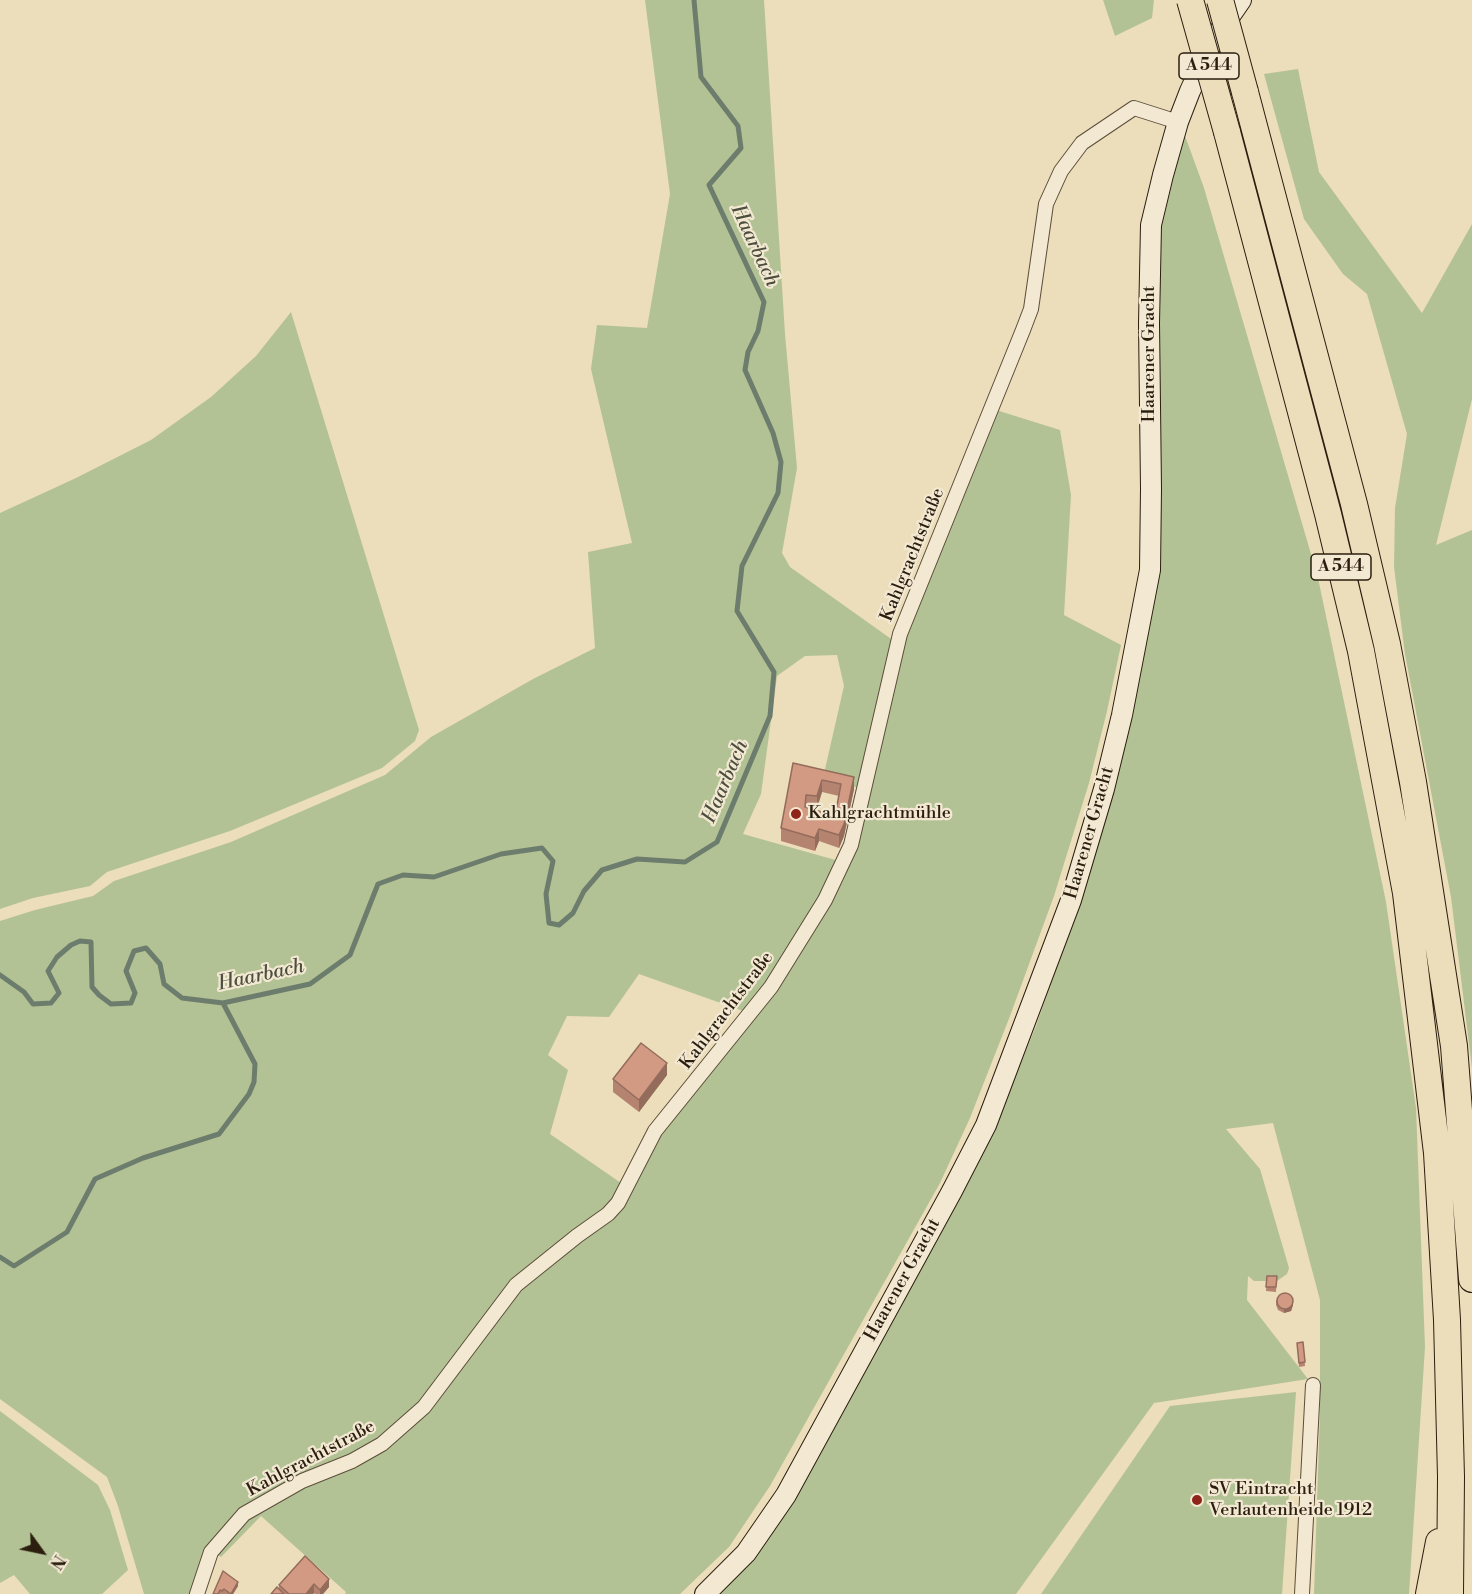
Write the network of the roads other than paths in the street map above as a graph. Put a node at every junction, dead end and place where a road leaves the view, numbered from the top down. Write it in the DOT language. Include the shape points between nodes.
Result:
graph roads {
  1 [pos="1191,0"];
  2 [pos="1220,0"];
  3 [pos="1241,0"];
  4 [pos="1178,122"];
  5 [pos="1472,1279"];
  6 [pos="1313,1385"];
  7 [pos="1451,1477"];
  8 [pos="196,1594"];
  9 [pos="705,1594"];
  10 [pos="1302,1594"];
  11 [pos="1430,1594"];
  12 [pos="1450,1594"];
  1 -- 7 [label="highway, A 544, bridge" via="1361,651 1406,893 1437,1153"];
  2 -- 5 [label="highway, A 544, bridge" via="1354,504 1387,644 1454,1046"];
  3 -- 4 [label="main road, Haarener Gracht" via="1214,39"];
  4 -- 8 [label="street, Kahlgrachtstraße" via="1134,108 1082,143 1060,171 1046,204 1031,309 900,634 851,845 825,900 771,987 655,1131 618,1203 608,1214 516,1285 424,1407 382,1444 352,1461 302,1480 244,1514 211,1552"];
  4 -- 9 [label="main road, Haarener Gracht" via="1151,225 1150,570 1112,757 1071,900 986,1125 952,1191 786,1495 746,1554"];
  6 -- 10 [label="street"];
  7 -- 11 [label="highway"];
  7 -- 12 [label="highway, A 544"];
}
